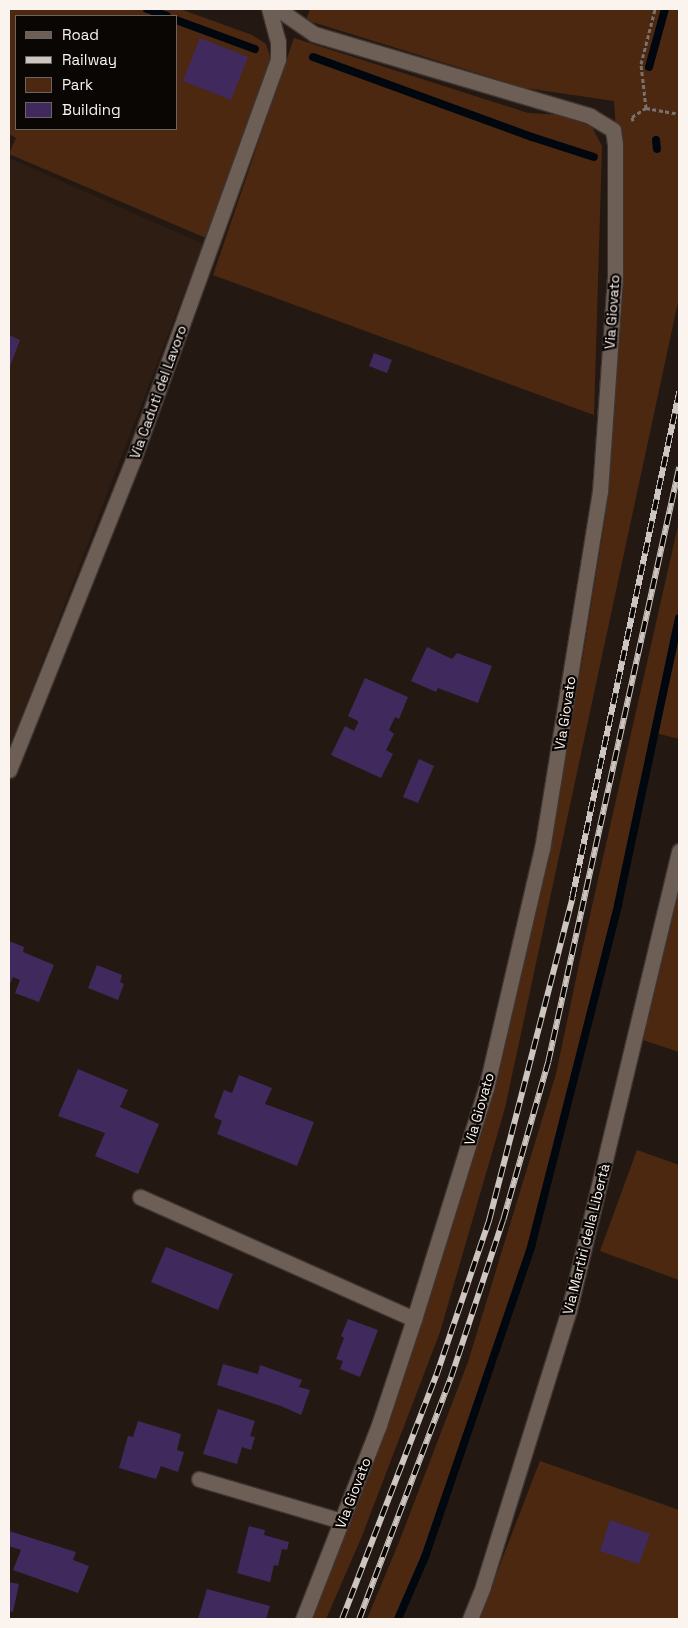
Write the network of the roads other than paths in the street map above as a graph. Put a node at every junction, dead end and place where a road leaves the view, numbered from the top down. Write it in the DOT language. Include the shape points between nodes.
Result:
graph roads {
  1 [pos="269,9"];
  2 [pos="278,9"];
  3 [pos="9,770"];
  4 [pos="679,851"];
  5 [pos="140,1197"];
  6 [pos="414,1319"];
  7 [pos="199,1480"];
  8 [pos="342,1521"];
  9 [pos="303,1619"];
  10 [pos="470,1619"];
  1 -- 3 [label="street, Via Caduti del Lavoro" via="278,42 278,59 133,460"];
  2 -- 6 [label="street, Via Giovato" via="314,34 590,116 613,130 615,145 615,277 600,491 542,848 486,1088"];
  4 -- 10 [label="street, Via Martiri della Libertà" via="569,1310"];
  5 -- 6 [label="street"];
  6 -- 8 [label="street, Via Giovato" via="379,1426"];
  7 -- 8 [label="street"];
  8 -- 9 [label="street, Via Giovato"];
}
